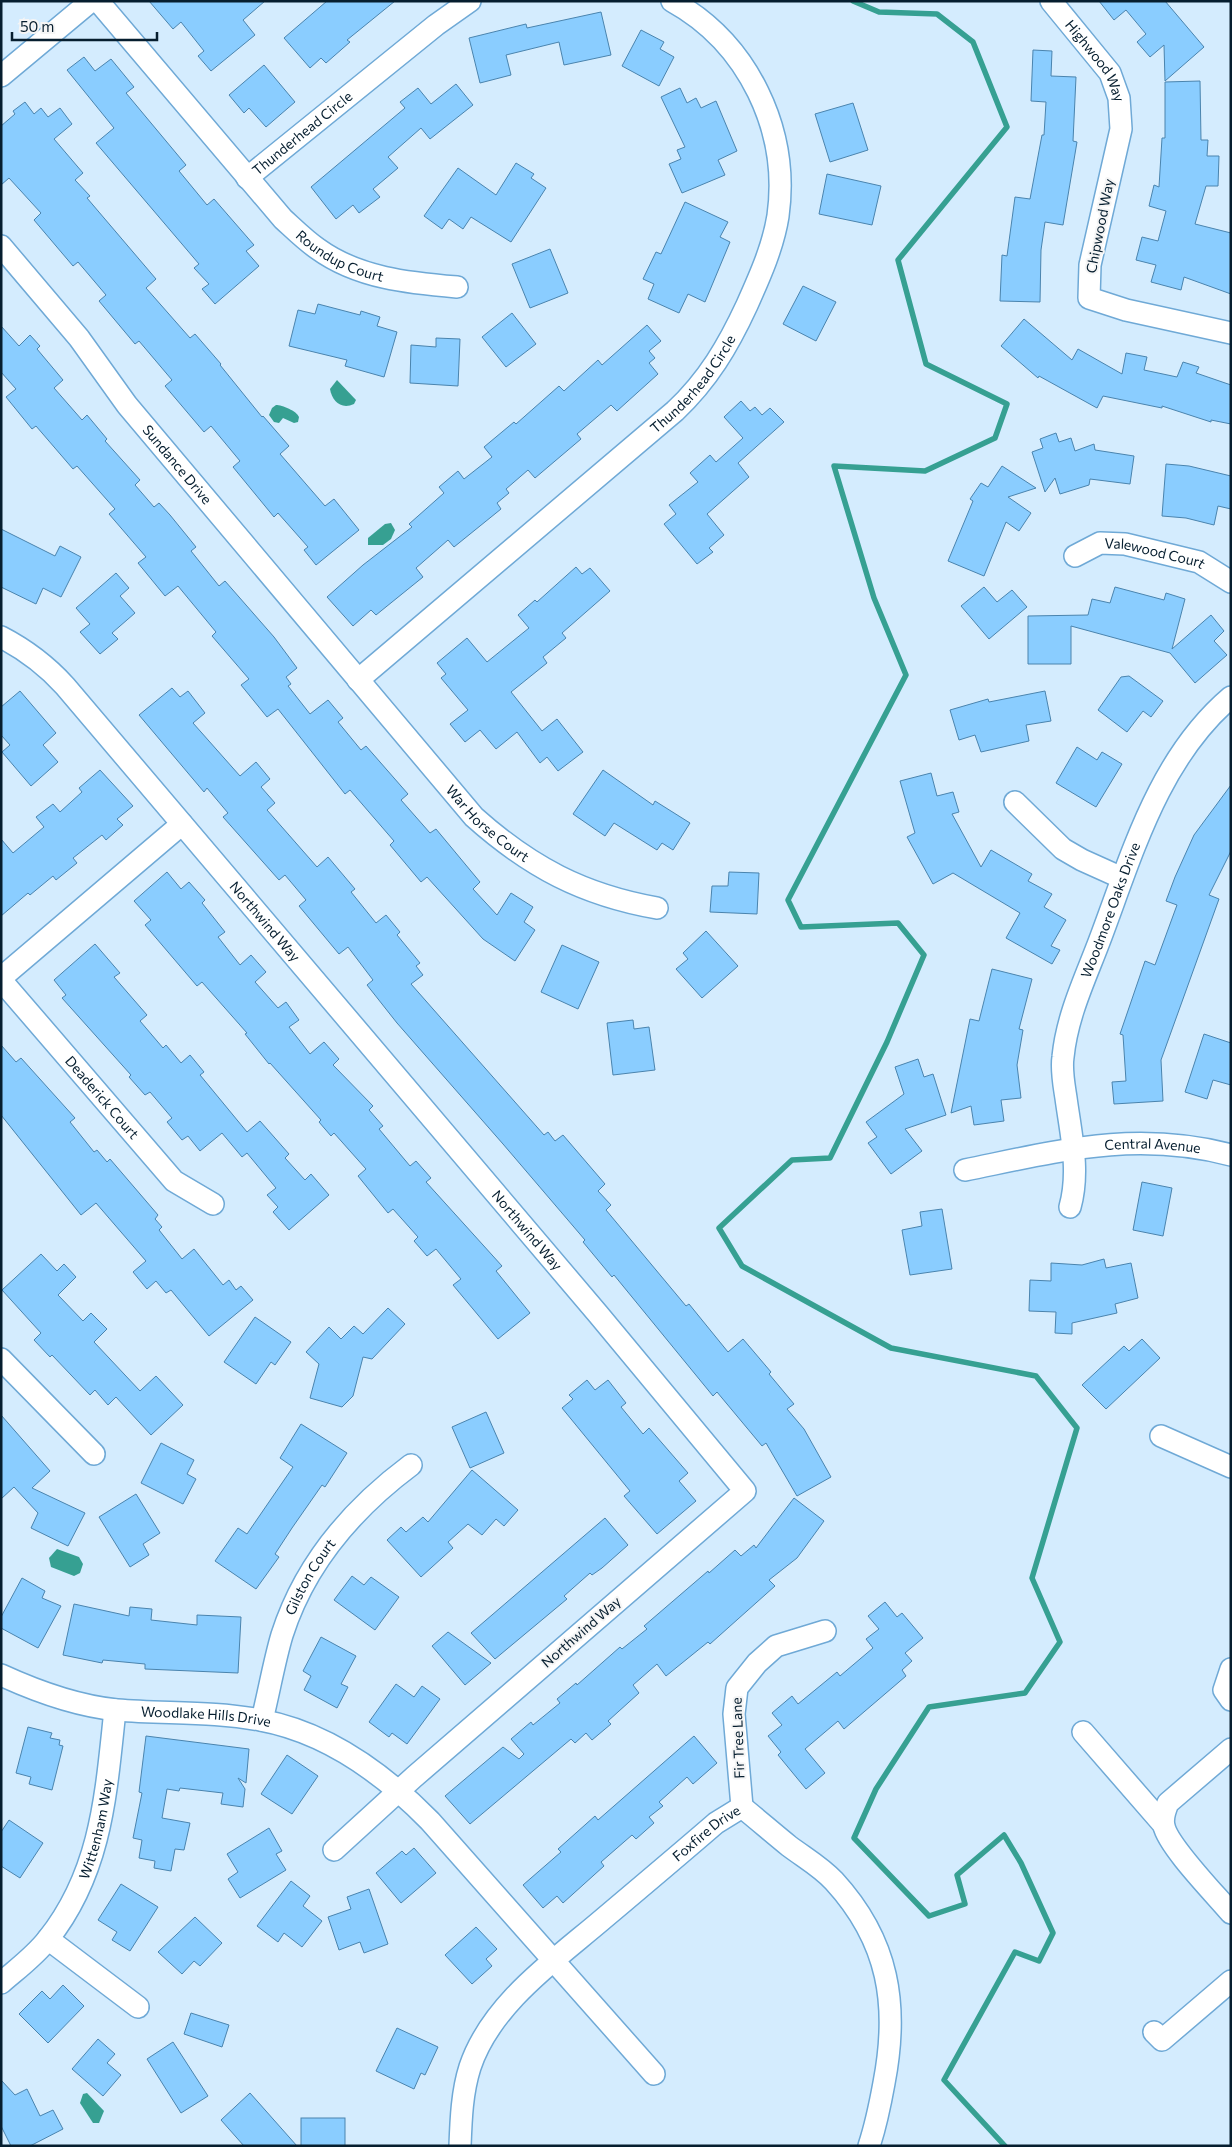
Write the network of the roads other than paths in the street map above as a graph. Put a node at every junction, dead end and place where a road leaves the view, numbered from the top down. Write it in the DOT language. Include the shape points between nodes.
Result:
graph roads {
  1 [pos="91,1"];
  2 [pos="98,1"];
  3 [pos="470,1"];
  4 [pos="672,1"];
  5 [pos="1051,1"];
  6 [pos="1,76"];
  7 [pos="1121,129"];
  8 [pos="247,178"];
  9 [pos="1,246"];
  10 [pos="457,287"];
  11 [pos="1231,334"];
  12 [pos="1075,556"];
  13 [pos="1231,582"];
  14 [pos="1,637"];
  15 [pos="358,680"];
  16 [pos="1231,697"];
  17 [pos="1015,802"];
  18 [pos="182,824"];
  19 [pos="1122,878"];
  20 [pos="657,908"];
  21 [pos="1,979"];
  22 [pos="1074,1148"];
  23 [pos="1231,1155"];
  24 [pos="965,1170"];
  25 [pos="213,1204"];
  26 [pos="1070,1207"];
  27 [pos="1,1359"];
  28 [pos="1161,1436"];
  29 [pos="94,1454"];
  30 [pos="411,1465"];
  31 [pos="1231,1467"];
  32 [pos="825,1631"];
  33 [pos="1231,1669"];
  34 [pos="1,1676"];
  35 [pos="1231,1700"];
  36 [pos="116,1710"];
  37 [pos="262,1720"];
  38 [pos="1083,1732"];
  39 [pos="1231,1749"];
  40 [pos="399,1790"];
  41 [pos="742,1807"];
  42 [pos="1163,1824"];
  43 [pos="334,1850"];
  44 [pos="1231,1913"];
  45 [pos="48,1939"];
  46 [pos="553,1961"];
  47 [pos="1231,1981"];
  48 [pos="1,1983"];
  49 [pos="138,2007"];
  50 [pos="1154,2032"];
  51 [pos="654,2074"];
  52 [pos="460,2146"];
  53 [pos="869,2146"];
  1 -- 6 [label="street"];
  2 -- 8 [label="street, Thunderhead Circle"];
  3 -- 8 [label="street, Thunderhead Circle"];
  4 -- 15 [label="street, Thunderhead Circle" via="709,27 734,54 756,87 776,141 780,192 778,217 772,242 748,303 719,360 690,398"];
  5 -- 7 [label="street, Highwood Way" via="1110,73 1119,98"];
  7 -- 11 [label="street, Chipwood Way" via="1090,265 1089,298 1126,310"];
  8 -- 10 [label="street, Roundup Court" via="283,219 318,250 377,276"];
  9 -- 15 [label="street, Sundance Drive" via="79,338 127,405"];
  12 -- 13 [label="street, Valewood Court" via="1100,543 1125,544 1198,562"];
  14 -- 18 [label="street, Northwind Way" via="23,648 49,669"];
  15 -- 20 [label="street, War Horse Court" via="474,817 502,842 570,884"];
  16 -- 19 [label="street, Woodmore Oaks Drive" via="1203,725 1164,781"];
  17 -- 19 [label="street" via="1063,849"];
  18 -- 21 [label="street, Deaderick Court"];
  18 -- 40 [label="street, Northwind Way" via="745,1492"];
  19 -- 22 [label="street, Woodmore Oaks Drive" via="1066,1036 1062,1059"];
  21 -- 25 [label="street, Deaderick Court" via="174,1182"];
  22 -- 23 [label="street, Central Avenue" via="1137,1142 1170,1143"];
  22 -- 24 [label="street, Central Avenue"];
  22 -- 26 [label="street" via="1076,1176"];
  27 -- 29 [label="street"];
  28 -- 31 [label="street"];
  30 -- 37 [label="street, Gilston Court" via="351,1516 308,1575 282,1636"];
  32 -- 41 [label="street, Fir Tree Lane" via="776,1646 737,1688 734,1714"];
  33 -- 35 [label="street" via="1224,1690"];
  34 -- 36 [label="street, Woodlake Hills Drive" via="72,1701"];
  36 -- 37 [label="street, Woodlake Hills Drive" via="205,1713"];
  36 -- 45 [label="street, Wittenham Way" via="103,1815 95,1850 83,1883"];
  37 -- 40 [label="street, Woodlake Hills Drive" via="333,1746"];
  38 -- 42 [label="street"];
  39 -- 42 [label="street" via="1168,1803"];
  40 -- 43 [label="street"];
  40 -- 46 [label="street, Woodlake Hills Drive"];
  41 -- 46 [label="street, Foxfire Drive" via="716,1823"];
  41 -- 53 [label="street, Foxfire Drive" via="833,1880 854,1904 872,1935 890,1996 892,2031 877,2124"];
  42 -- 44 [label="street" via="1170,1840"];
  45 -- 48 [label="street, Wittenham Way"];
  45 -- 49 [label="street"];
  46 -- 51 [label="street, Woodlake Hills Drive"];
  46 -- 52 [label="street, Foxfire Drive" via="503,2011 470,2066 463,2097"];
  47 -- 50 [label="street" via="1162,2040"];
}
